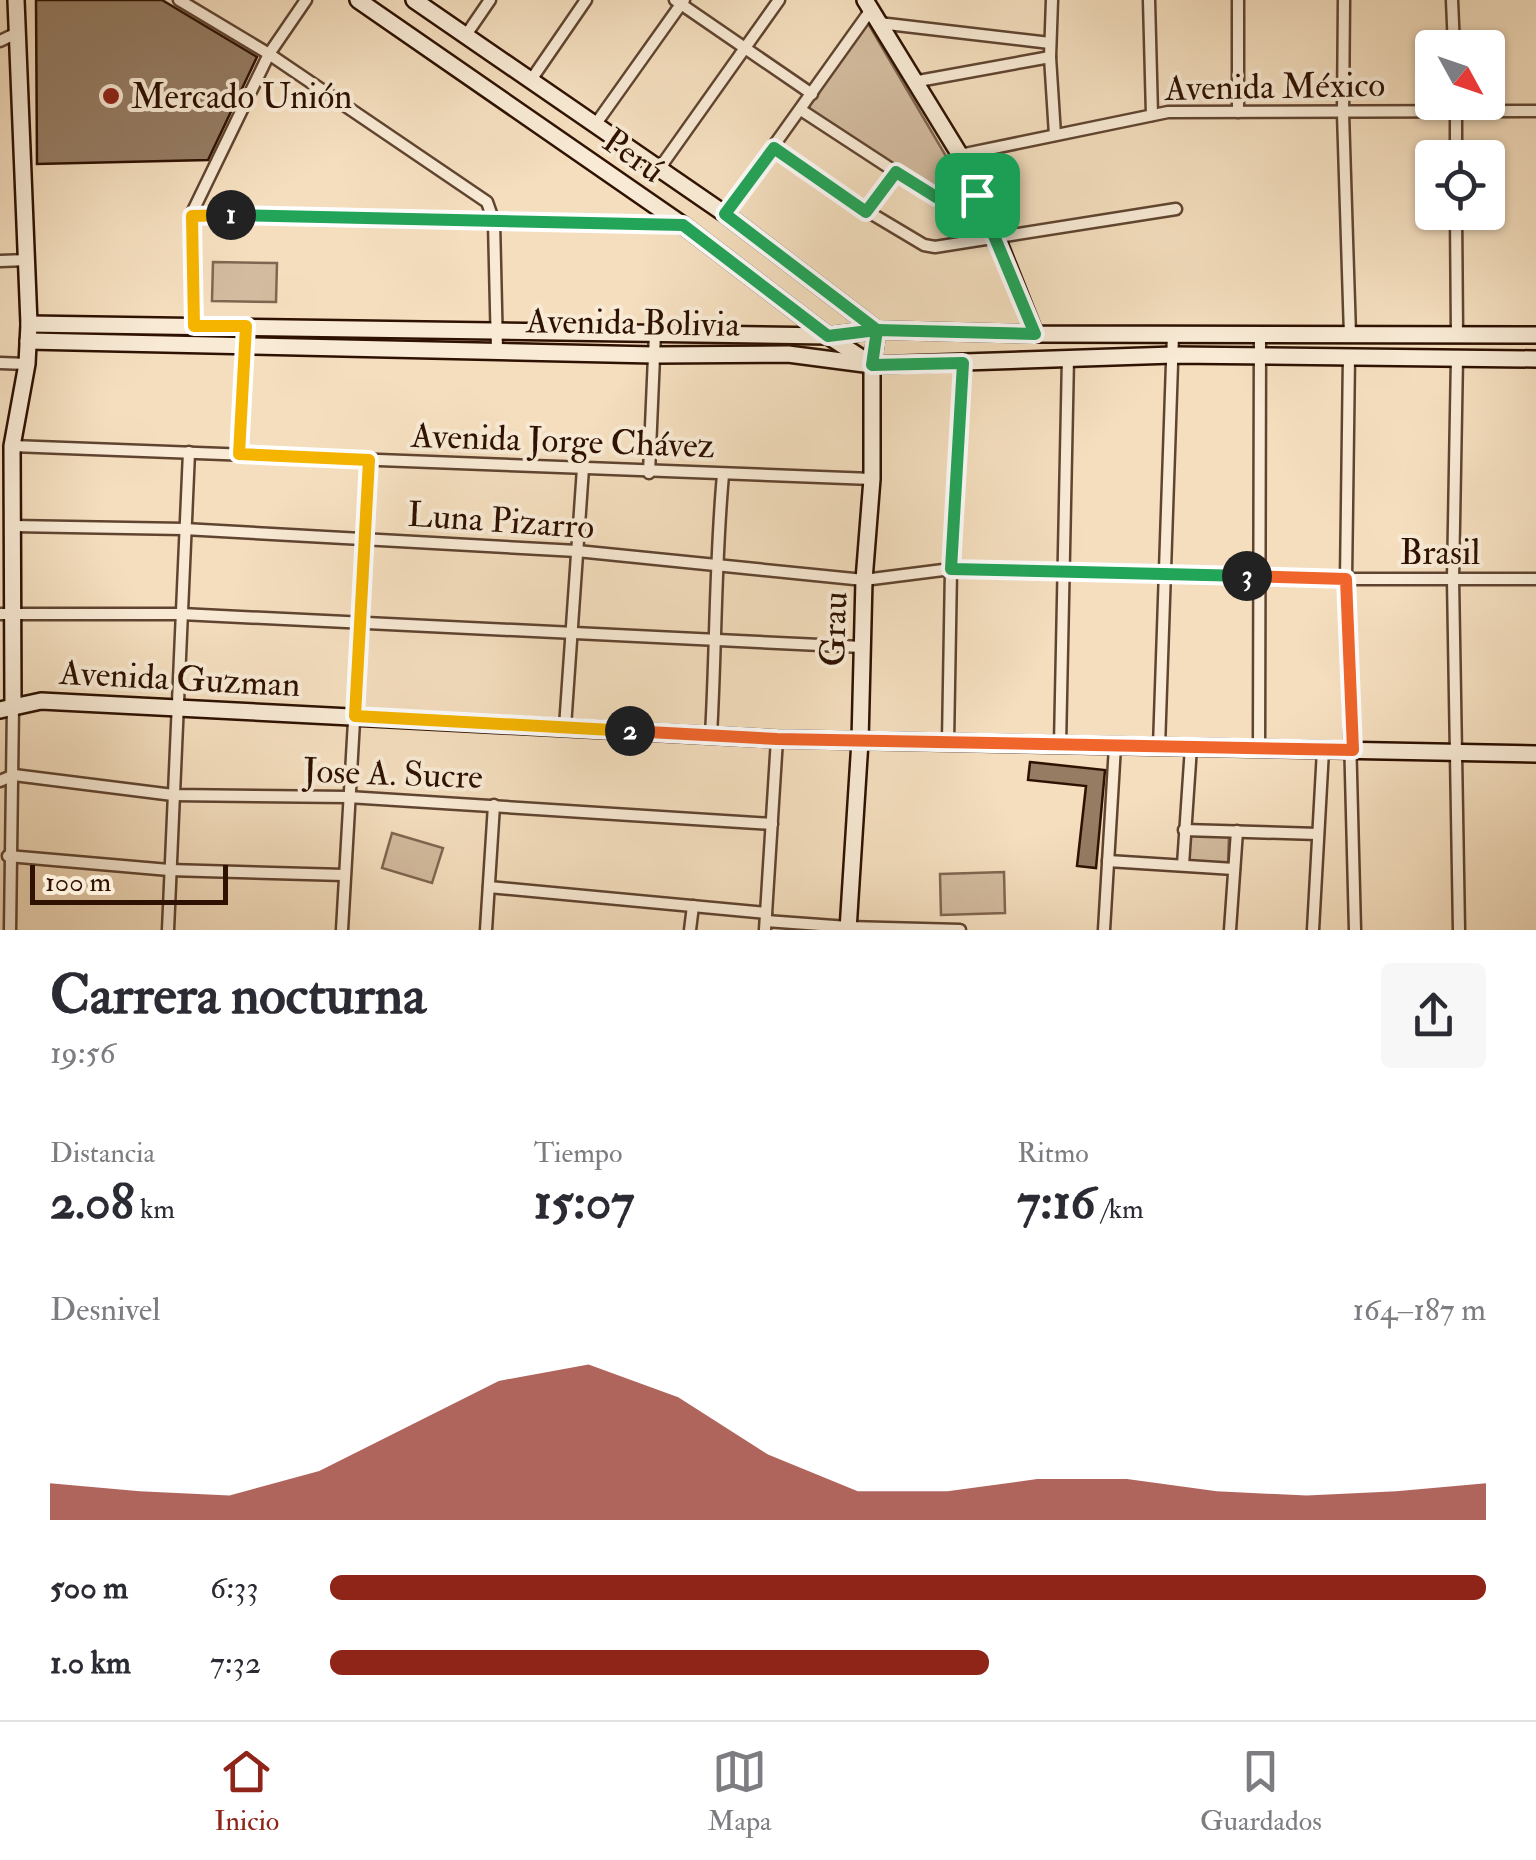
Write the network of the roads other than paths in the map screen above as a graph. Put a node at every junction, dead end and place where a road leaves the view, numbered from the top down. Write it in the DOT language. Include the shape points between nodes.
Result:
graph roads {
  1 [pos="16,0"];
  2 [pos="179,0"];
  3 [pos="306,0"];
  4 [pos="358,0"];
  5 [pos="414,0"];
  6 [pos="490,0"];
  7 [pos="586,0"];
  8 [pos="778,0"];
  9 [pos="1052,0"];
  10 [pos="1149,0"];
  11 [pos="1238,0"];
  12 [pos="1344,0"];
  13 [pos="1452,0"];
  14 [pos="680,1"];
  15 [pos="871,11"];
  16 [pos="1453,30"];
  17 [pos="19,32"];
  18 [pos="466,36"];
  19 [pos="0,41"];
  20 [pos="1050,43"];
  21 [pos="744,48"];
  22 [pos="269,54"];
  23 [pos="1050,57"];
  24 [pos="532,80"];
  25 [pos="913,82"];
  26 [pos="812,94"];
  27 [pos="1415,109"];
  28 [pos="800,110"];
  29 [pos="1505,110"];
  30 [pos="1238,112"];
  31 [pos="1536,112"];
  32 [pos="1343,113"];
  33 [pos="1152,115"];
  34 [pos="596,125"];
  35 [pos="1054,135"];
  36 [pos="774,148"];
  37 [pos="960,155"];
  38 [pos="660,169"];
  39 [pos="896,172"];
  40 [pos="977,195"];
  41 [pos="1176,209"];
  42 [pos="866,212"];
  43 [pos="725,214"];
  44 [pos="192,216"];
  45 [pos="494,222"];
  46 [pos="683,225"];
  47 [pos="1456,230"];
  48 [pos="998,238"];
  49 [pos="28,260"];
  50 [pos="0,261"];
  51 [pos="29,324"];
  52 [pos="194,326"];
  53 [pos="246,326"];
  54 [pos="497,329"];
  55 [pos="877,330"];
  56 [pos="655,333"];
  57 [pos="1035,334"];
  58 [pos="1173,334"];
  59 [pos="1260,334"];
  60 [pos="1350,334"];
  61 [pos="1457,334"];
  62 [pos="1536,335"];
  63 [pos="828,336"];
  64 [pos="28,341"];
  65 [pos="245,345"];
  66 [pos="497,350"];
  67 [pos="654,355"];
  68 [pos="1173,355"];
  69 [pos="1349,356"];
  70 [pos="1457,356"];
  71 [pos="1068,357"];
  72 [pos="1260,357"];
  73 [pos="1536,359"];
  74 [pos="0,363"];
  75 [pos="963,363"];
  76 [pos="26,364"];
  77 [pos="872,365"];
  78 [pos="12,446"];
  79 [pos="189,452"];
  80 [pos="239,454"];
  81 [pos="369,460"];
  82 [pos="583,468"];
  83 [pos="649,472"];
  84 [pos="723,474"];
  85 [pos="872,479"];
  86 [pos="184,528"];
  87 [pos="9,536"];
  88 [pos="366,539"];
  89 [pos="577,551"];
  90 [pos="715,565"];
  91 [pos="951,569"];
  92 [pos="1063,572"];
  93 [pos="1166,574"];
  94 [pos="1259,577"];
  95 [pos="1346,579"];
  96 [pos="1453,579"];
  97 [pos="864,580"];
  98 [pos="1536,580"];
  99 [pos="6,612"];
  100 [pos="181,614"];
  101 [pos="361,622"];
  102 [pos="572,634"];
  103 [pos="716,640"];
  104 [pos="862,648"];
  105 [pos="6,708"];
  106 [pos="177,708"];
  107 [pos="355,716"];
  108 [pos="566,727"];
  109 [pos="711,735"];
  110 [pos="777,739"];
  111 [pos="860,741"];
  112 [pos="948,742"];
  113 [pos="1060,744"];
  114 [pos="1115,746"];
  115 [pos="1159,747"];
  116 [pos="1191,747"];
  117 [pos="1259,749"];
  118 [pos="1323,750"];
  119 [pos="1353,750"];
  120 [pos="1458,753"];
  121 [pos="1536,754"];
  122 [pos="14,775"];
  123 [pos="0,781"];
  124 [pos="173,795"];
  125 [pos="348,797"];
  126 [pos="494,805"];
  127 [pos="772,824"];
  128 [pos="1184,830"];
  129 [pos="1237,831"];
  130 [pos="1318,834"];
  131 [pos="8,856"];
  132 [pos="1108,861"];
  133 [pos="1183,865"];
  134 [pos="1234,868"];
  135 [pos="169,870"];
  136 [pos="344,875"];
  137 [pos="489,888"];
  138 [pos="693,906"];
  139 [pos="766,921"];
  140 [pos="848,929"];
  141 [pos="10,930"];
  142 [pos="168,930"];
  143 [pos="342,930"];
  144 [pos="486,930"];
  145 [pos="690,930"];
  146 [pos="939,930"];
  147 [pos="960,930"];
  148 [pos="1104,930"];
  149 [pos="1230,930"];
  150 [pos="1313,930"];
  151 [pos="1355,930"];
  152 [pos="1459,930"];
  1 -- 17 [label="street"];
  2 -- 22 [label="street"];
  3 -- 22 [label="street"];
  4 -- 46 [label="street, Perú"];
  5 -- 18 [label="street, Perú"];
  6 -- 18 [label="street"];
  7 -- 24 [label="street"];
  8 -- 21 [label="street"];
  9 -- 20 [label="street"];
  10 -- 33 [label="street"];
  11 -- 30 [label="street"];
  12 -- 32 [label="street"];
  13 -- 16 [label="street"];
  14 -- 21 [label="street"];
  14 -- 34 [label="street"];
  15 -- 20 [label="street"];
  15 -- 25 [label="street"];
  15 -- 26 [label="street"];
  17 -- 19 [label="street"];
  17 -- 49 [label="street"];
  18 -- 24 [label="street, Perú"];
  20 -- 23 [label="street"];
  21 -- 26 [label="street"];
  21 -- 38 [label="street"];
  22 -- 44 [label="street"];
  22 -- 45 [label="street" via="487,202"];
  23 -- 25 [label="street"];
  23 -- 35 [label="street"];
  24 -- 34 [label="street, Perú"];
  25 -- 37 [label="street"];
  26 -- 28 [label="street"];
  27 -- 32 [label="street, Avenida México"];
  28 -- 36 [label="street"];
  28 -- 39 [label="street"];
  29 -- 31 [label="street, Avenida México"];
  30 -- 32 [label="street, Avenida México"];
  30 -- 33 [label="street, Avenida México"];
  32 -- 60 [label="street"];
  33 -- 35 [label="street, Avenida México"];
  34 -- 38 [label="street, Perú"];
  35 -- 37 [label="street, Avenida México"];
  36 -- 42 [label="street"];
  36 -- 43 [label="street"];
  37 -- 40 [label="street"];
  38 -- 43 [label="street, Perú"];
  39 -- 40 [label="street" via="936,197"];
  39 -- 42 [label="street"];
  40 -- 48 [label="street"];
  41 -- 48 [label="street"];
  42 -- 48 [label="street" via="924,245"];
  43 -- 55 [label="street, Perú"];
  44 -- 45 [label="street"];
  44 -- 52 [label="street"];
  45 -- 46 [label="street"];
  45 -- 54 [label="street"];
  46 -- 63 [label="street, Perú"];
  47 -- 61 [label="street"];
  48 -- 57 [label="street"];
  49 -- 50 [label="street"];
  49 -- 51 [label="street"];
  51 -- 52 [label="street, Avenida Bolivia"];
  51 -- 64 [label="street"];
  52 -- 53 [label="street, Avenida Bolivia"];
  53 -- 54 [label="street, Avenida Bolivia"];
  53 -- 65 [label="street"];
  54 -- 56 [label="street, Avenida Bolivia"];
  54 -- 66 [label="street"];
  55 -- 57 [label="street, Avenida Bolivia"];
  55 -- 63 [label="street, Avenida Bolivia"];
  55 -- 77 [label="street, Grau"];
  56 -- 63 [label="street, Avenida Bolivia"];
  56 -- 67 [label="street"];
  57 -- 58 [label="street, Avenida Bolivia"];
  58 -- 59 [label="street, Avenida Bolivia"];
  58 -- 68 [label="street"];
  59 -- 60 [label="street, Avenida Bolivia"];
  59 -- 72 [label="street"];
  60 -- 61 [label="street, Avenida Bolivia"];
  61 -- 62 [label="street, Avenida Bolivia"];
  63 -- 77 [label="street, Perú"];
  64 -- 65 [label="street, Avenida Bolivia"];
  64 -- 76 [label="street"];
  65 -- 66 [label="street, Avenida Bolivia"];
  65 -- 80 [label="street"];
  66 -- 67 [label="street, Avenida Bolivia"];
  67 -- 77 [label="street, Avenida Bolivia" via="788,354"];
  67 -- 83 [label="street"];
  68 -- 71 [label="street, Avenida Bolivia"];
  68 -- 72 [label="street, Avenida Bolivia"];
  68 -- 93 [label="street"];
  69 -- 70 [label="street, Avenida Bolivia"];
  69 -- 72 [label="street, Avenida Bolivia"];
  69 -- 95 [label="street"];
  70 -- 73 [label="street, Avenida Bolivia"];
  70 -- 96 [label="street"];
  71 -- 75 [label="street, Avenida Bolivia"];
  71 -- 92 [label="street"];
  72 -- 94 [label="street"];
  74 -- 76 [label="street"];
  75 -- 77 [label="street, Avenida Bolivia"];
  75 -- 91 [label="street"];
  76 -- 78 [label="street"];
  77 -- 85 [label="street, Grau"];
  78 -- 79 [label="street, Avenida Jorge Chávez"];
  78 -- 87 [label="street"];
  79 -- 80 [label="street, Avenida Jorge Chávez"];
  79 -- 86 [label="street"];
  80 -- 81 [label="street, Avenida Jorge Chávez"];
  81 -- 82 [label="street, Avenida Jorge Chávez"];
  81 -- 88 [label="street"];
  82 -- 83 [label="street, Avenida Jorge Chávez"];
  82 -- 89 [label="street"];
  83 -- 84 [label="street, Avenida Jorge Chávez"];
  84 -- 85 [label="street, Avenida Jorge Chávez"];
  84 -- 90 [label="street"];
  85 -- 97 [label="street, Grau"];
  86 -- 87 [label="street, Luna Pizarro"];
  86 -- 88 [label="street, Luna Pizarro"];
  86 -- 100 [label="street"];
  87 -- 99 [label="street"];
  88 -- 89 [label="street, Luna Pizarro"];
  88 -- 101 [label="street"];
  89 -- 90 [label="street, Luna Pizarro"];
  89 -- 102 [label="street"];
  90 -- 97 [label="street, Luna Pizarro"];
  90 -- 103 [label="street"];
  91 -- 92 [label="street, Brasil"];
  91 -- 97 [label="street, Brasil"];
  91 -- 112 [label="street"];
  92 -- 93 [label="street, Brasil"];
  92 -- 113 [label="street"];
  93 -- 94 [label="street, Brasil"];
  93 -- 115 [label="street"];
  94 -- 95 [label="street, Brasil"];
  94 -- 117 [label="street"];
  95 -- 96 [label="street, Brasil"];
  95 -- 119 [label="street"];
  96 -- 98 [label="street, Brasil"];
  96 -- 120 [label="street"];
  97 -- 104 [label="street, Grau"];
  99 -- 100 [label="street"];
  99 -- 105 [label="street"];
  100 -- 101 [label="street"];
  100 -- 106 [label="street"];
  101 -- 102 [label="street"];
  101 -- 107 [label="street"];
  102 -- 103 [label="street"];
  102 -- 108 [label="street"];
  103 -- 104 [label="street"];
  103 -- 109 [label="street"];
  104 -- 111 [label="street, Grau"];
  105 -- 106 [label="street, Avenida Guzman" via="41,701"];
  105 -- 122 [label="street"];
  106 -- 107 [label="street, Avenida Guzman"];
  106 -- 124 [label="street"];
  107 -- 108 [label="street, Avenida Guzman"];
  107 -- 125 [label="street"];
  108 -- 109 [label="street, Avenida Guzman"];
  109 -- 110 [label="street, Avenida Guzman"];
  110 -- 111 [label="street, Avenida Guzman"];
  110 -- 127 [label="street"];
  111 -- 112 [label="street, Avenida Guzman"];
  111 -- 140 [label="street, Grau"];
  112 -- 113 [label="street, Avenida Guzman"];
  113 -- 114 [label="street, Avenida Guzman"];
  114 -- 115 [label="street, Avenida Guzman"];
  114 -- 132 [label="street"];
  115 -- 116 [label="street, Avenida Guzman"];
  116 -- 117 [label="street, Avenida Guzman"];
  116 -- 128 [label="street"];
  117 -- 118 [label="street, Avenida Guzman"];
  118 -- 119 [label="street, Avenida Guzman"];
  118 -- 130 [label="street"];
  119 -- 120 [label="street, Avenida Guzman"];
  119 -- 151 [label="street"];
  120 -- 121 [label="street, Avenida Guzman"];
  120 -- 152 [label="street"];
  122 -- 123 [label="street"];
  122 -- 124 [label="street, Jose A. Sucre"];
  122 -- 131 [label="street"];
  124 -- 125 [label="street, Jose A. Sucre"];
  124 -- 135 [label="street"];
  125 -- 126 [label="street, Jose A. Sucre"];
  125 -- 136 [label="street"];
  126 -- 127 [label="street, Jose A. Sucre"];
  126 -- 137 [label="street"];
  127 -- 139 [label="street"];
  128 -- 129 [label="street"];
  128 -- 133 [label="street"];
  129 -- 130 [label="street"];
  129 -- 134 [label="street"];
  130 -- 150 [label="street"];
  131 -- 135 [label="street"];
  131 -- 141 [label="street"];
  132 -- 133 [label="street"];
  132 -- 148 [label="street"];
  133 -- 134 [label="street"];
  134 -- 149 [label="street"];
  135 -- 136 [label="street"];
  135 -- 142 [label="street"];
  136 -- 143 [label="street"];
  137 -- 138 [label="street"];
  137 -- 144 [label="street"];
  138 -- 139 [label="street"];
  138 -- 145 [label="street"];
  139 -- 140 [label="street"];
  140 -- 146 [label="street"];
  146 -- 147 [label="street"];
}
